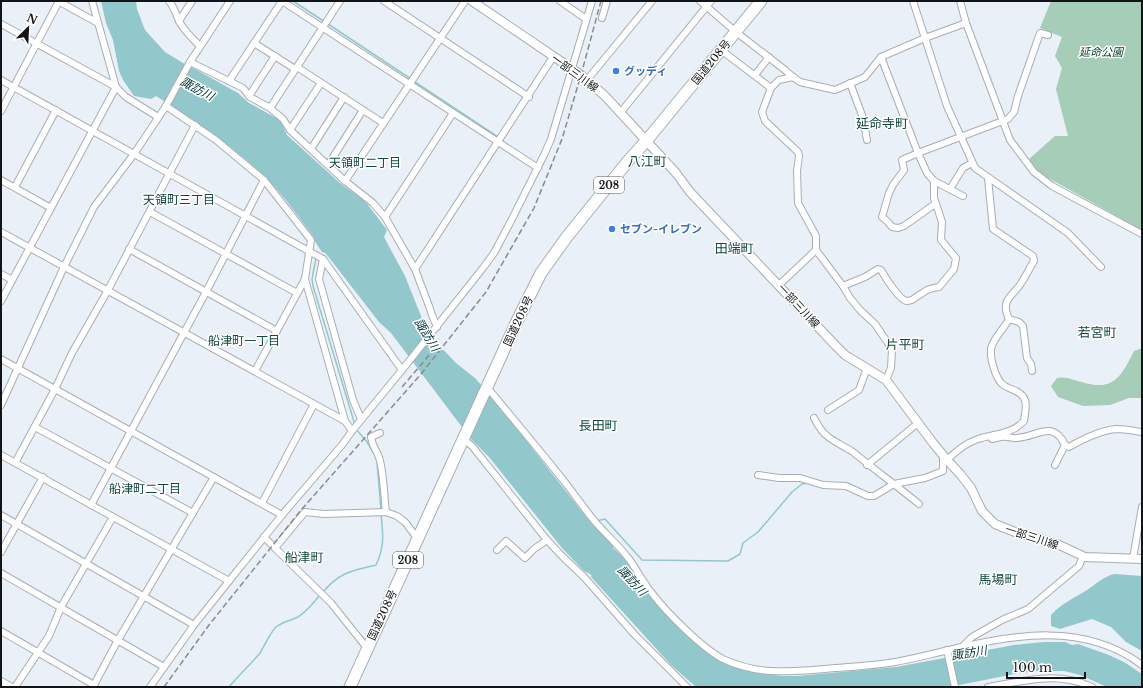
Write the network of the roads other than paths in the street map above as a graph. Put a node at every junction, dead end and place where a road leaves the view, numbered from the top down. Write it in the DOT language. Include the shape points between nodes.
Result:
graph roads {
  1 [pos="59,1"];
  2 [pos="92,1"];
  3 [pos="169,1"];
  4 [pos="192,1"];
  5 [pos="230,1"];
  6 [pos="282,1"];
  7 [pos="340,1"];
  8 [pos="384,1"];
  9 [pos="465,1"];
  10 [pos="472,1"];
  11 [pos="560,1"];
  12 [pos="592,1"];
  13 [pos="607,1"];
  14 [pos="652,1"];
  15 [pos="700,1"];
  16 [pos="712,1"];
  17 [pos="761,1"];
  18 [pos="913,1"];
  19 [pos="960,1"];
  20 [pos="707,6"];
  21 [pos="602,18"];
  22 [pos="586,19"];
  23 [pos="179,22"];
  24 [pos="98,23"];
  25 [pos="966,23"];
  26 [pos="1,24"];
  27 [pos="322,27"];
  28 [pos="736,32"];
  29 [pos="1048,35"];
  30 [pos="440,38"];
  31 [pos="924,38"];
  32 [pos="37,43"];
  33 [pos="254,43"];
  34 [pos="200,46"];
  35 [pos="721,50"];
  36 [pos="275,56"];
  37 [pos="769,57"];
  38 [pos="881,57"];
  39 [pos="553,58"];
  40 [pos="189,63"];
  41 [pos="296,68"];
  42 [pos="572,70"];
  43 [pos="755,76"];
  44 [pos="793,77"];
  45 [pos="1,80"];
  46 [pos="587,80"];
  47 [pos="228,81"];
  48 [pos="321,83"];
  49 [pos="850,83"];
  50 [pos="409,84"];
  51 [pos="14,87"];
  52 [pos="116,87"];
  53 [pos="771,88"];
  54 [pos="248,96"];
  55 [pos="344,97"];
  56 [pos="529,97"];
  57 [pos="167,105"];
  58 [pos="270,108"];
  59 [pos="56,110"];
  60 [pos="363,110"];
  61 [pos="1,111"];
  62 [pos="620,112"];
  63 [pos="453,113"];
  64 [pos="158,117"];
  65 [pos="1003,121"];
  66 [pos="383,123"];
  67 [pos="195,125"];
  68 [pos="92,130"];
  69 [pos="290,130"];
  70 [pos="962,137"];
  71 [pos="647,140"];
  72 [pos="868,140"];
  73 [pos="498,143"];
  74 [pos="311,149"];
  75 [pos="918,153"];
  76 [pos="134,154"];
  77 [pos="972,163"];
  78 [pos="328,165"];
  79 [pos="538,168"];
  80 [pos="170,173"];
  81 [pos="988,178"];
  82 [pos="1,180"];
  83 [pos="264,180"];
  84 [pos="934,180"];
  85 [pos="345,181"];
  86 [pos="15,187"];
  87 [pos="950,189"];
  88 [pos="963,196"];
  89 [pos="935,204"];
  90 [pos="51,208"];
  91 [pos="150,212"];
  92 [pos="245,216"];
  93 [pos="385,217"];
  94 [pos="1,232"];
  95 [pos="1142,234"];
  96 [pos="30,248"];
  97 [pos="129,249"];
  98 [pos="816,250"];
  99 [pos="310,251"];
  100 [pos="226,253"];
  101 [pos="323,259"];
  102 [pos="64,267"];
  103 [pos="1101,267"];
  104 [pos="415,269"];
  105 [pos="1,274"];
  106 [pos="306,279"];
  107 [pos="12,280"];
  108 [pos="779,285"];
  109 [pos="843,286"];
  110 [pos="108,290"];
  111 [pos="206,292"];
  112 [pos="297,293"];
  113 [pos="1,301"];
  114 [pos="1009,320"];
  115 [pos="437,327"];
  116 [pos="184,331"];
  117 [pos="277,331"];
  118 [pos="1,358"];
  119 [pos="18,368"];
  120 [pos="867,368"];
  121 [pos="402,370"];
  122 [pos="255,371"];
  123 [pos="1032,371"];
  124 [pos="886,380"];
  125 [pos="55,389"];
  126 [pos="486,390"];
  127 [pos="314,404"];
  128 [pos="1,405"];
  129 [pos="828,410"];
  130 [pos="814,418"];
  131 [pos="361,419"];
  132 [pos="345,421"];
  133 [pos="918,423"];
  134 [pos="35,427"];
  135 [pos="131,431"];
  136 [pos="352,431"];
  137 [pos="1142,432"];
  138 [pos="380,433"];
  139 [pos="465,436"];
  140 [pos="971,442"];
  141 [pos="1065,445"];
  142 [pos="1,455"];
  143 [pos="945,458"];
  144 [pos="15,463"];
  145 [pos="867,465"];
  146 [pos="1056,465"];
  147 [pos="111,469"];
  148 [pos="758,475"];
  149 [pos="43,477"];
  150 [pos="214,477"];
  151 [pos="894,484"];
  152 [pos="262,503"];
  153 [pos="920,504"];
  154 [pos="91,505"];
  155 [pos="1142,507"];
  156 [pos="386,512"];
  157 [pos="192,513"];
  158 [pos="1,515"];
  159 [pos="282,515"];
  160 [pos="113,517"];
  161 [pos="17,524"];
  162 [pos="264,537"];
  163 [pos="417,538"];
  164 [pos="547,540"];
  165 [pos="275,548"];
  166 [pos="171,549"];
  167 [pos="497,550"];
  168 [pos="1,552"];
  169 [pos="1083,556"];
  170 [pos="1133,558"];
  171 [pos="1142,558"];
  172 [pos="86,563"];
  173 [pos="1,573"];
  174 [pos="229,581"];
  175 [pos="145,596"];
  176 [pos="61,607"];
  177 [pos="194,625"];
  178 [pos="1,631"];
  179 [pos="118,640"];
  180 [pos="962,647"];
  181 [pos="367,648"];
  182 [pos="947,650"];
  183 [pos="38,653"];
  184 [pos="1142,665"];
  185 [pos="164,667"];
  186 [pos="1,682"];
  187 [pos="94,686"];
  188 [pos="10,687"];
  189 [pos="15,687"];
  190 [pos="150,687"];
  191 [pos="350,687"];
  192 [pos="687,687"];
  193 [pos="955,687"];
  194 [pos="988,687"];
  195 [pos="1092,687"];
  1 -- 24 [label="street"];
  1 -- 32 [label="street"];
  2 -- 24 [label="street"];
  3 -- 23 [label="street"];
  4 -- 23 [label="street"];
  5 -- 34 [label="street"];
  6 -- 27 [label="street"];
  6 -- 33 [label="street"];
  7 -- 27 [label="street"];
  8 -- 30 [label="street"];
  9 -- 30 [label="street"];
  10 -- 39 [label="main road, 一部三川線"];
  11 -- 22 [label="street"];
  12 -- 22 [label="street"];
  13 -- 21 [label="street"];
  14 -- 46 [label="street"];
  15 -- 20 [label="street"];
  16 -- 20 [label="street"];
  17 -- 28 [label="highway, 国道208号 / 208"];
  18 -- 31 [label="street"];
  19 -- 25 [label="street"];
  20 -- 28 [label="street"];
  20 -- 62 [label="street"];
  22 -- 42 [label="street"];
  23 -- 34 [label="street"];
  24 -- 52 [label="street"];
  25 -- 31 [label="street"];
  25 -- 65 [label="street"];
  26 -- 32 [label="street"];
  27 -- 41 [label="street"];
  27 -- 50 [label="street"];
  28 -- 35 [label="highway, 国道208号 / 208"];
  28 -- 37 [label="street"];
  29 -- 65 [label="street" via="1040,34 1014,112"];
  30 -- 50 [label="street"];
  30 -- 56 [label="street"];
  31 -- 38 [label="street"];
  31 -- 70 [label="street" via="947,106"];
  32 -- 51 [label="street"];
  32 -- 52 [label="street"];
  33 -- 36 [label="street"];
  33 -- 47 [label="street"];
  34 -- 40 [label="street"];
  35 -- 43 [label="street"];
  35 -- 71 [label="highway, 国道208号 / 208"];
  36 -- 41 [label="street"];
  36 -- 54 [label="street"];
  37 -- 43 [label="street"];
  37 -- 44 [label="street"];
  38 -- 49 [label="street" via="865,78"];
  38 -- 75 [label="street"];
  39 -- 42 [label="main road, 一部三川線"];
  39 -- 56 [label="street"];
  40 -- 47 [label="street"];
  40 -- 57 [label="street"];
  41 -- 48 [label="street"];
  41 -- 58 [label="street"];
  42 -- 46 [label="main road, 一部三川線"];
  42 -- 79 [label="street" via="551,139"];
  43 -- 53 [label="street"];
  44 -- 49 [label="street" via="800,82 835,90"];
  44 -- 53 [label="street" via="779,80"];
  45 -- 51 [label="street"];
  46 -- 62 [label="main road, 一部三川線"];
  47 -- 54 [label="street" via="242,88"];
  48 -- 55 [label="street"];
  48 -- 69 [label="street"];
  49 -- 72 [label="street"];
  50 -- 63 [label="street"];
  50 -- 66 [label="street"];
  51 -- 59 [label="street"];
  51 -- 61 [label="street"];
  52 -- 64 [label="street"];
  52 -- 68 [label="street"];
  53 -- 98 [label="street" via="762,112 765,121 798,152 798,203 816,236"];
  54 -- 58 [label="street"];
  55 -- 60 [label="street"];
  55 -- 74 [label="street"];
  56 -- 73 [label="street"];
  57 -- 64 [label="street"];
  57 -- 67 [label="street"];
  58 -- 69 [label="street" via="283,119"];
  59 -- 68 [label="street"];
  59 -- 86 [label="street"];
  60 -- 66 [label="street"];
  60 -- 78 [label="street"];
  62 -- 71 [label="main road, 一部三川線"];
  63 -- 73 [label="street"];
  63 -- 93 [label="street"];
  64 -- 76 [label="street"];
  65 -- 70 [label="street"];
  65 -- 95 [label="street" via="1010,140 1040,177 1052,186"];
  66 -- 85 [label="street"];
  67 -- 80 [label="street"];
  67 -- 83 [label="street"];
  68 -- 76 [label="street"];
  68 -- 90 [label="street"];
  69 -- 74 [label="street"];
  70 -- 75 [label="street"];
  70 -- 77 [label="street"];
  71 -- 108 [label="main road, 一部三川線" via="690,192"];
  71 -- 126 [label="highway, 国道208号 / 208" via="566,238 541,273"];
  73 -- 79 [label="street"];
  73 -- 104 [label="street"];
  74 -- 78 [label="street"];
  75 -- 84 [label="street" via="927,173"];
  75 -- 89 [label="street" via="902,160 904,170 893,185 882,217 892,227 898,228"];
  76 -- 80 [label="street"];
  76 -- 102 [label="street" via="94,207"];
  77 -- 81 [label="street"];
  77 -- 87 [label="street" via="963,168"];
  78 -- 85 [label="street"];
  79 -- 115 [label="street" via="494,253"];
  80 -- 91 [label="street"];
  80 -- 92 [label="street"];
  81 -- 103 [label="street" via="1068,233"];
  81 -- 114 [label="street" via="993,229 1033,256 1034,260 1023,281 1005,305"];
  82 -- 86 [label="street"];
  83 -- 92 [label="street"];
  83 -- 99 [label="street" via="311,240"];
  84 -- 87 [label="street"];
  84 -- 89 [label="street"];
  85 -- 93 [label="street" via="373,203"];
  86 -- 90 [label="street"];
  87 -- 88 [label="street"];
  89 -- 109 [label="street" via="942,222 942,240 956,258 954,269 939,287 928,288 908,301 894,289 878,269"];
  90 -- 96 [label="street"];
  91 -- 97 [label="street"];
  91 -- 100 [label="street"];
  92 -- 99 [label="street"];
  92 -- 100 [label="street"];
  93 -- 104 [label="street"];
  94 -- 96 [label="street"];
  96 -- 102 [label="street"];
  96 -- 107 [label="street"];
  97 -- 110 [label="street"];
  97 -- 111 [label="street"];
  98 -- 108 [label="street"];
  98 -- 109 [label="street"];
  99 -- 101 [label="street"];
  99 -- 106 [label="street"];
  100 -- 111 [label="street"];
  100 -- 112 [label="street"];
  101 -- 121 [label="street"];
  101 -- 131 [label="street" via="319,280 353,400"];
  102 -- 110 [label="street"];
  102 -- 119 [label="street"];
  104 -- 115 [label="street"];
  105 -- 107 [label="street"];
  106 -- 112 [label="street"];
  106 -- 132 [label="street"];
  107 -- 113 [label="street"];
  108 -- 120 [label="main road, 一部三川線" via="840,350"];
  109 -- 124 [label="street" via="892,349 891,368"];
  110 -- 116 [label="street"];
  110 -- 125 [label="street" via="72,353"];
  111 -- 116 [label="street"];
  111 -- 117 [label="street"];
  112 -- 117 [label="street"];
  114 -- 123 [label="street" via="1019,322 1023,326 1027,358"];
  114 -- 140 [label="street" via="994,342 991,349 992,359 1002,383 1022,394 1026,410 1024,421 1014,430"];
  115 -- 121 [label="street"];
  116 -- 122 [label="street"];
  116 -- 135 [label="street"];
  117 -- 122 [label="street"];
  118 -- 119 [label="street"];
  119 -- 125 [label="street"];
  119 -- 128 [label="street"];
  120 -- 124 [label="main road, 一部三川線"];
  120 -- 129 [label="street" via="859,390"];
  121 -- 131 [label="street"];
  122 -- 127 [label="street"];
  124 -- 133 [label="main road, 一部三川線"];
  125 -- 134 [label="street"];
  125 -- 135 [label="street"];
  126 -- 139 [label="highway, 国道208号 / 208"];
  126 -- 182 [label="street" via="491,392 597,524 629,558 659,602 691,634 722,658 754,669 789,672 894,662"];
  127 -- 132 [label="street"];
  127 -- 152 [label="street"];
  130 -- 145 [label="street" via="822,432"];
  131 -- 136 [label="street"];
  132 -- 136 [label="street"];
  133 -- 143 [label="main road, 一部三川線"];
  133 -- 145 [label="street"];
  134 -- 144 [label="street"];
  134 -- 147 [label="street"];
  135 -- 147 [label="street"];
  135 -- 150 [label="street"];
  136 -- 159 [label="street"];
  137 -- 141 [label="street" via="1118,429 1105,431 1069,447"];
  138 -- 156 [label="street" via="371,437 372,445 381,462"];
  139 -- 163 [label="highway, 国道208号 / 208"];
  139 -- 164 [label="street"];
  140 -- 141 [label="street" via="1008,437 1015,439 1052,431 1057,433"];
  140 -- 143 [label="street"];
  141 -- 146 [label="street"];
  142 -- 144 [label="street"];
  143 -- 151 [label="street" via="943,471 925,478"];
  143 -- 169 [label="main road, 一部三川線" via="971,488 982,512 995,524 1055,543"];
  144 -- 149 [label="street"];
  145 -- 151 [label="street"];
  147 -- 154 [label="street"];
  147 -- 157 [label="street"];
  148 -- 151 [label="street" via="800,478 823,485 846,486 868,496 874,496"];
  149 -- 154 [label="street"];
  149 -- 161 [label="street"];
  150 -- 152 [label="street"];
  150 -- 157 [label="street"];
  151 -- 153 [label="street"];
  152 -- 159 [label="street"];
  154 -- 160 [label="street"];
  155 -- 170 [label="street"];
  156 -- 163 [label="street" via="405,522"];
  156 -- 165 [label="street" via="305,512"];
  157 -- 166 [label="street"];
  158 -- 161 [label="street"];
  159 -- 162 [label="street"];
  160 -- 166 [label="street"];
  160 -- 172 [label="street"];
  161 -- 168 [label="street"];
  161 -- 172 [label="street"];
  162 -- 165 [label="street"];
  162 -- 174 [label="street"];
  163 -- 181 [label="highway, 国道208号 / 208"];
  164 -- 167 [label="street" via="525,558 506,541"];
  164 -- 192 [label="street"];
  165 -- 181 [label="street" via="331,602"];
  166 -- 174 [label="street"];
  166 -- 175 [label="street"];
  169 -- 170 [label="main road, 一部三川線"];
  169 -- 180 [label="street" via="1079,566 1028,609 1002,620"];
  170 -- 171 [label="main road, 一部三川線"];
  172 -- 175 [label="street"];
  172 -- 176 [label="street"];
  173 -- 176 [label="street"];
  174 -- 177 [label="street"];
  175 -- 177 [label="street"];
  175 -- 179 [label="street"];
  176 -- 179 [label="street"];
  176 -- 183 [label="street" via="49,636"];
  177 -- 185 [label="street"];
  178 -- 183 [label="street"];
  179 -- 185 [label="street"];
  179 -- 187 [label="street"];
  180 -- 182 [label="street"];
  180 -- 184 [label="street" via="1019,637 1076,637 1112,647"];
  181 -- 191 [label="highway, 国道208号 / 208"];
  182 -- 193 [label="street"];
  183 -- 187 [label="street"];
  183 -- 189 [label="street"];
  185 -- 190 [label="street"];
  186 -- 188 [label="main road"];
  194 -- 195 [label="street" via="1040,678 1070,680"];
}
